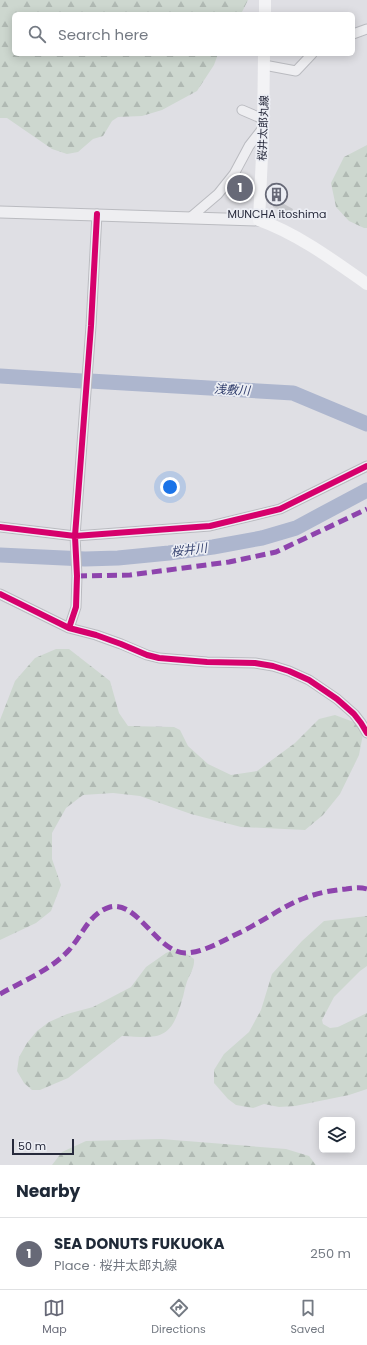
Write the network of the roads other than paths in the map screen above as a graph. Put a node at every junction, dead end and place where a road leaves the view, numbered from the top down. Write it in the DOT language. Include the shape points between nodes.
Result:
graph roads {
  1 [pos="265,0"];
  2 [pos="265,12"];
  3 [pos="367,29"];
  4 [pos="355,33"];
  5 [pos="310,56"];
  6 [pos="264,60"];
  7 [pos="242,110"];
  8 [pos="263,123"];
  9 [pos="0,212"];
  10 [pos="97,214"];
  11 [pos="191,217"];
  12 [pos="258,220"];
  13 [pos="367,284"];
  14 [pos="367,466"];
  15 [pos="0,527"];
  16 [pos="76,540"];
  17 [pos="0,594"];
  18 [pos="69,628"];
  19 [pos="367,733"];
  1 -- 2 [label="main road"];
  3 -- 4 [label="street"];
  5 -- 6 [label="street" via="296,71"];
  6 -- 8 [label="main road, 桜井太郎丸線"];
  7 -- 8 [label="street"];
  8 -- 11 [label="street" via="234,174 218,194"];
  8 -- 12 [label="main road, 桜井太郎丸線"];
  9 -- 10 [label="street"];
  10 -- 11 [label="street"];
  10 -- 16 [label="street"];
  11 -- 12 [label="street"];
  12 -- 13 [label="main road" via="276,226"];
  14 -- 16 [label="street" via="280,508 210,526"];
  15 -- 16 [label="street"];
  16 -- 18 [label="street" via="76,606"];
  17 -- 18 [label="street"];
  18 -- 19 [label="street" via="159,658 255,663 289,671 309,680 337,699 354,714"];
}
